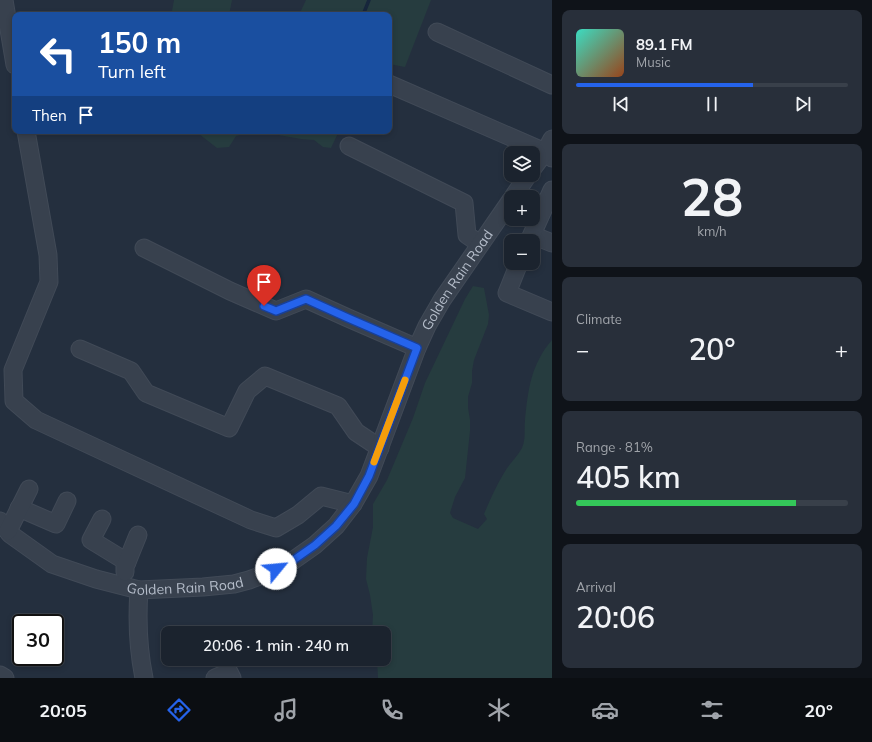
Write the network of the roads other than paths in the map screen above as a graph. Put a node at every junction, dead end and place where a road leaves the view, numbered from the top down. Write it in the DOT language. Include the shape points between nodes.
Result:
graph roads {
  1 [pos="4,0"];
  2 [pos="438,32"];
  3 [pos="12,47"];
  4 [pos="392,85"];
  5 [pos="552,85"];
  6 [pos="27,134"];
  7 [pos="349,146"];
  8 [pos="550,150"];
  9 [pos="540,161"];
  10 [pos="552,190"];
  11 [pos="504,210"];
  12 [pos="532,234"];
  13 [pos="540,241"];
  14 [pos="480,244"];
  15 [pos="552,244"];
  16 [pos="144,248"];
  17 [pos="517,270"];
  18 [pos="552,312"];
  19 [pos="417,348"];
  20 [pos="80,349"];
  21 [pos="380,448"];
  22 [pos="29,488"];
  23 [pos="67,501"];
  24 [pos="354,504"];
  25 [pos="19,508"];
  26 [pos="102,519"];
  27 [pos="4,526"];
  28 [pos="138,535"];
  29 [pos="127,562"];
  30 [pos="133,588"];
  31 [pos="0,675"];
  32 [pos="5,678"];
  33 [pos="144,678"];
  34 [pos="215,678"];
  35 [pos="232,678"];
  1 -- 3 [label="street"];
  2 -- 5 [label="street"];
  4 -- 8 [label="street"];
  6 -- 24 [label="street" via="48,255 49,282 13,370 14,401 36,420 250,520 276,528 298,515 321,496"];
  7 -- 14 [label="street" via="464,203 467,235"];
  8 -- 9 [label="street"];
  10 -- 12 [label="street"];
  11 -- 14 [label="street, Golden Rain Road"];
  13 -- 15 [label="street"];
  14 -- 19 [label="street, Golden Rain Road" via="442,300"];
  16 -- 19 [label="street" via="276,311 306,299"];
  17 -- 18 [label="street" via="507,293"];
  19 -- 21 [label="street, Golden Rain Road"];
  20 -- 21 [label="street" via="131,371 146,392 229,428 247,391 265,376 338,406 356,432"];
  21 -- 24 [label="street, Golden Rain Road"];
  22 -- 25 [label="street"];
  23 -- 25 [label="street" via="56,524"];
  24 -- 30 [label="street, Golden Rain Road" via="336,526 315,545 288,564 265,574 234,584"];
  25 -- 27 [label="street"];
  26 -- 29 [label="street" via="91,540"];
  27 -- 30 [label="street, Golden Rain Road" via="10,534 52,564"];
  28 -- 29 [label="street"];
  29 -- 30 [label="street" via="125,567"];
  30 -- 33 [label="street"];
  31 -- 32 [label="street"];
  34 -- 35 [label="street" via="230,672"];
}
